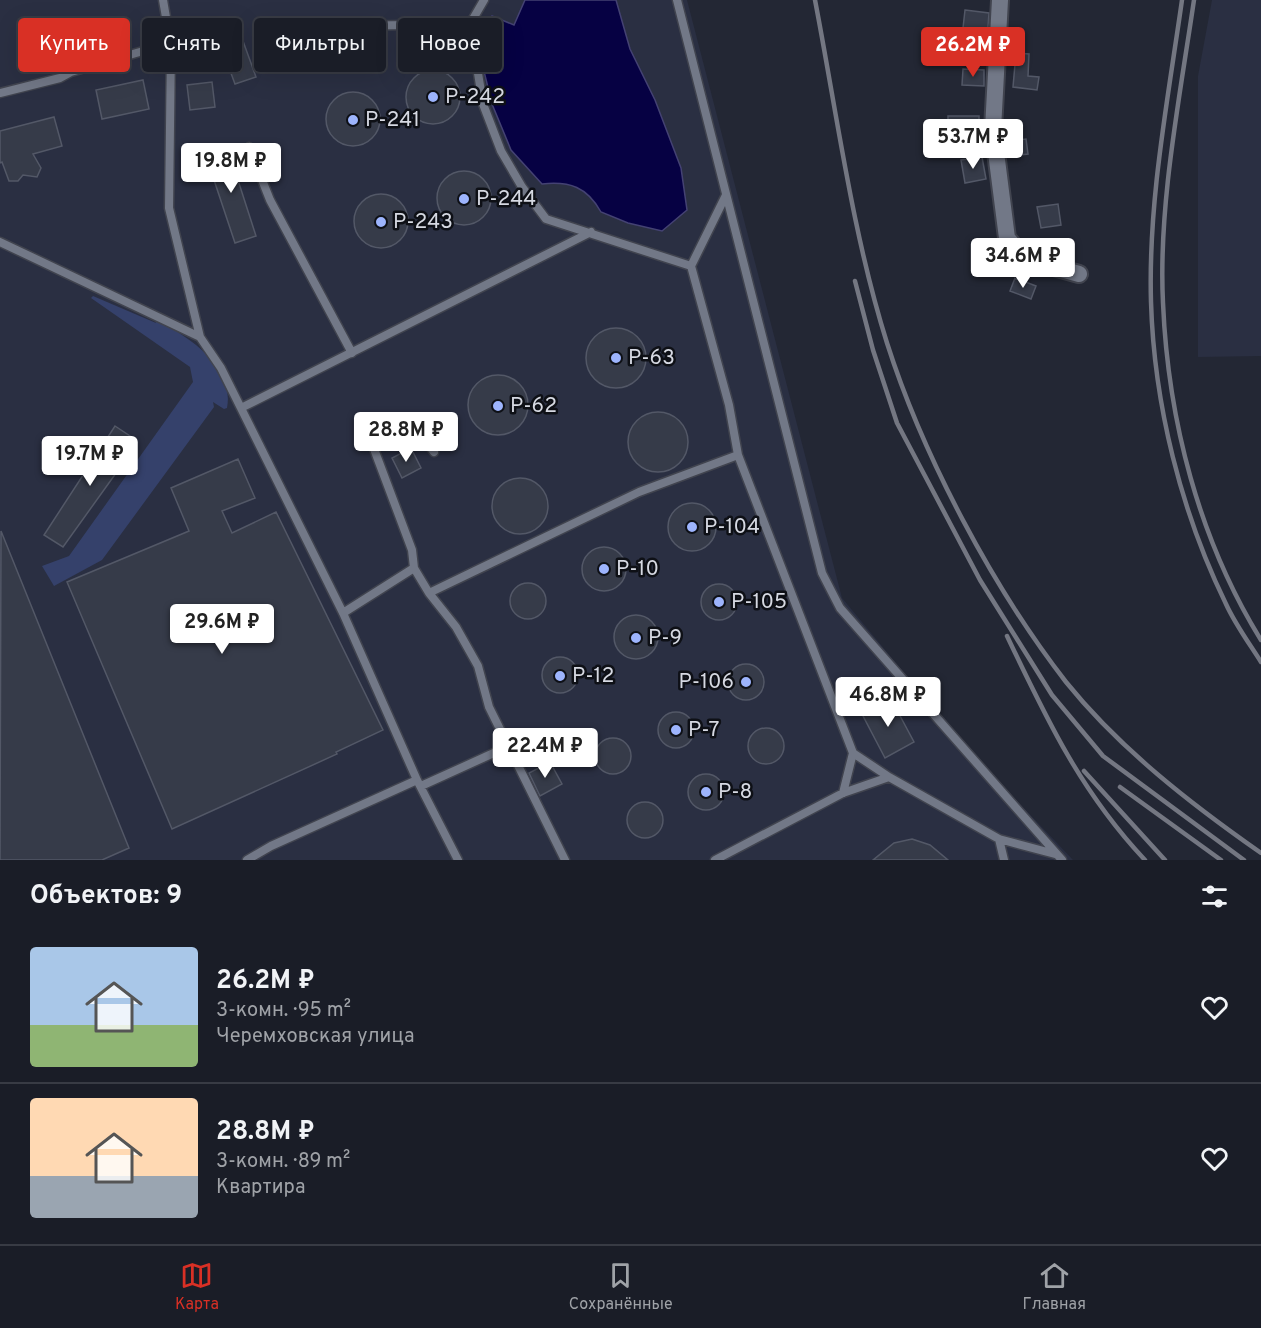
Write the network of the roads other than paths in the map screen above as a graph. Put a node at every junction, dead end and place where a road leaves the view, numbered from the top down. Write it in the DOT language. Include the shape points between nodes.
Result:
graph roads {
  1 [pos="163,0"];
  2 [pos="483,0"];
  3 [pos="677,0"];
  4 [pos="1000,0"];
  5 [pos="166,18"];
  6 [pos="473,18"];
  7 [pos="142,51"];
  8 [pos="171,72"];
  9 [pos="478,72"];
  10 [pos="0,93"];
  11 [pos="249,147"];
  12 [pos="726,195"];
  13 [pos="591,232"];
  14 [pos="0,242"];
  15 [pos="692,266"];
  16 [pos="1079,274"];
  17 [pos="200,337"];
  18 [pos="352,353"];
  19 [pos="241,408"];
  20 [pos="434,452"];
  21 [pos="738,456"];
  22 [pos="414,568"];
  23 [pos="429,593"];
  24 [pos="343,613"];
  25 [pos="507,747"];
  26 [pos="853,753"];
  27 [pos="889,777"];
  28 [pos="419,783"];
  29 [pos="843,793"];
  30 [pos="999,839"];
  31 [pos="1059,857"];
  32 [pos="247,860"];
  33 [pos="458,860"];
  34 [pos="565,860"];
  35 [pos="715,860"];
  36 [pos="1004,860"];
  1 -- 5 [label="lane"];
  2 -- 6 [label="lane"];
  3 -- 12 [label="lane"];
  4 -- 16 [label="street" via="993,129 1007,238 1019,252"];
  7 -- 10 [label="lane"];
  8 -- 17 [label="lane" via="169,208"];
  9 -- 13 [label="lane" via="483,104 501,151 522,186 546,219"];
  11 -- 18 [label="lane" via="270,200"];
  12 -- 15 [label="lane"];
  12 -- 31 [label="lane" via="822,573 840,608"];
  13 -- 15 [label="lane"];
  13 -- 18 [label="lane"];
  14 -- 17 [label="lane"];
  15 -- 21 [label="lane" via="729,405"];
  17 -- 19 [label="lane"];
  18 -- 19 [label="lane"];
  19 -- 24 [label="lane"];
  20 -- 22 [label="lane" via="412,423 383,425 368,433 412,550"];
  21 -- 23 [label="lane" via="639,492"];
  21 -- 26 [label="lane"];
  22 -- 23 [label="lane"];
  22 -- 24 [label="lane"];
  23 -- 25 [label="lane" via="456,627 478,666 489,707"];
  24 -- 28 [label="lane"];
  25 -- 28 [label="lane"];
  25 -- 34 [label="lane" via="517,759"];
  26 -- 27 [label="lane"];
  26 -- 29 [label="lane"];
  27 -- 29 [label="lane"];
  27 -- 30 [label="lane"];
  28 -- 32 [label="lane" via="270,846"];
  28 -- 33 [label="lane"];
  29 -- 35 [label="lane"];
  30 -- 31 [label="lane"];
  30 -- 36 [label="lane"];
}
